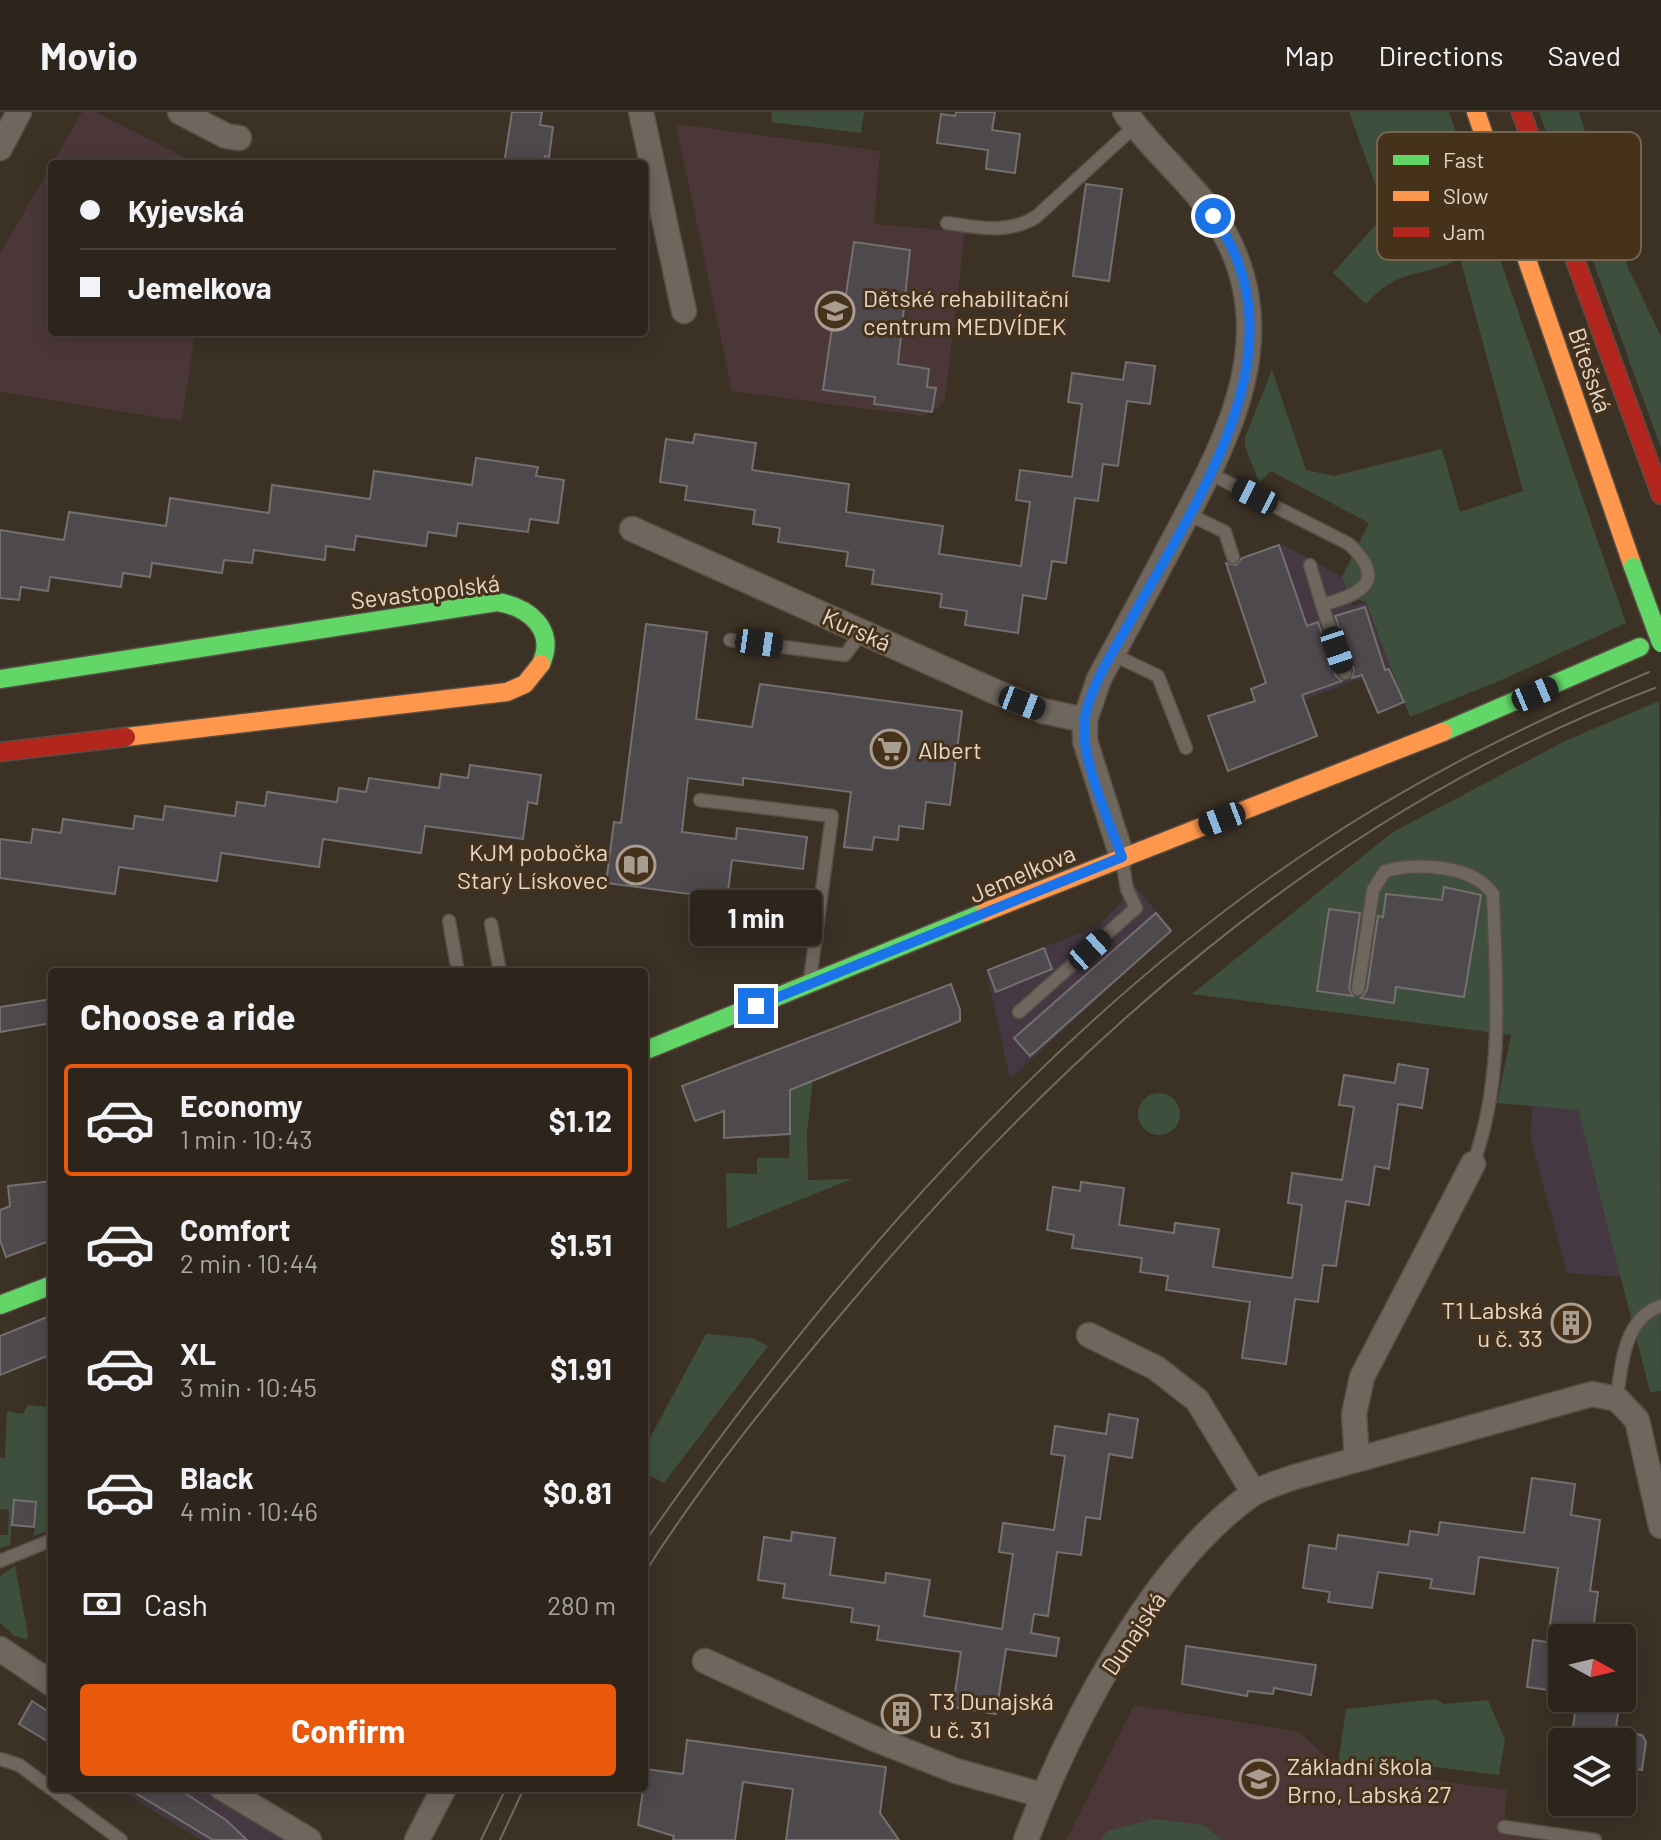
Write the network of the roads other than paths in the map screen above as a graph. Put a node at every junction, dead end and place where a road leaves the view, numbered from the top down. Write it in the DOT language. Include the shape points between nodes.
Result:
graph roads {
  1 [pos="19,112"];
  2 [pos="180,112"];
  3 [pos="641,112"];
  4 [pos="1476,112"];
  5 [pos="1521,112"];
  6 [pos="1130,119"];
  7 [pos="1483,132"];
  8 [pos="1528,132"];
  9 [pos="239,138"];
  10 [pos="0,148"];
  11 [pos="947,223"];
  12 [pos="1527,260"];
  13 [pos="1575,260"];
  14 [pos="684,311"];
  15 [pos="1209,473"];
  16 [pos="1661,495"];
  17 [pos="1188,514"];
  18 [pos="632,529"];
  19 [pos="1233,557"];
  20 [pos="1310,565"];
  21 [pos="1322,605"];
  22 [pos="862,632"];
  23 [pos="730,640"];
  24 [pos="1661,643"];
  25 [pos="1640,647"];
  26 [pos="1112,654"];
  27 [pos="1345,673"];
  28 [pos="0,679"];
  29 [pos="1085,720"];
  30 [pos="1186,748"];
  31 [pos="0,752"];
  32 [pos="700,800"];
  33 [pos="1122,857"];
  34 [pos="449,921"];
  35 [pos="491,924"];
  36 [pos="457,968"];
  37 [pos="499,968"];
  38 [pos="809,985"];
  39 [pos="1358,989"];
  40 [pos="1019,1012"];
  41 [pos="648,1049"];
  42 [pos="1473,1164"];
  43 [pos="48,1287"];
  44 [pos="0,1305"];
  45 [pos="1661,1306"];
  46 [pos="1089,1335"];
  47 [pos="1617,1399"];
  48 [pos="1357,1459"];
  49 [pos="1254,1493"];
  50 [pos="1661,1526"];
  51 [pos="48,1542"];
  52 [pos="0,1561"];
  53 [pos="2,1656"];
  54 [pos="705,1661"];
  55 [pos="48,1682"];
  56 [pos="0,1759"];
  57 [pos="48,1786"];
  58 [pos="56,1792"];
  59 [pos="229,1792"];
  60 [pos="442,1792"];
  61 [pos="1042,1795"];
  62 [pos="1504,1827"];
  63 [pos="121,1840"];
  64 [pos="309,1840"];
  65 [pos="417,1840"];
  66 [pos="1026,1840"];
  67 [pos="1595,1840"];
  1 -- 10 [label="street"];
  2 -- 9 [label="street"];
  3 -- 14 [label="street"];
  4 -- 7 [label="main road, Bítešská, bridge"];
  5 -- 8 [label="main road, Bítešská"];
  6 -- 11 [label="lane" via="1036,217 1022,225 998,229"];
  6 -- 15 [label="street" via="1224,231 1246,290 1246,380"];
  12 -- 24 [label="main road, Bítešská, bridge"];
  13 -- 16 [label="main road, Bítešská"];
  15 -- 17 [label="street"];
  15 -- 21 [label="lane" via="1349,544 1366,561 1366,587"];
  17 -- 19 [label="lane" via="1225,532"];
  17 -- 26 [label="street"];
  18 -- 22 [label="street, Kurská"];
  20 -- 21 [label="lane"];
  21 -- 27 [label="lane"];
  22 -- 23 [label="lane" via="845,655"];
  22 -- 29 [label="street, Kurská" via="1022,703"];
  25 -- 33 [label="main road, Jemelkova" via="1421,742"];
  26 -- 29 [label="street"];
  26 -- 30 [label="lane" via="1158,676"];
  28 -- 31 [label="main road, Sevastopolská" via="497,602 514,603 534,614 546,643 537,673 507,692"];
  29 -- 33 [label="street" via="1085,741"];
  32 -- 38 [label="lane" via="832,816"];
  33 -- 38 [label="main road, Jemelkova"];
  33 -- 40 [label="lane" via="1136,908"];
  34 -- 36 [label="lane"];
  35 -- 37 [label="lane"];
  38 -- 41 [label="main road, Jemelkova"];
  39 -- 42 [label="lane" via="1373,890 1385,871 1413,866 1445,869 1488,886 1493,894 1497,1046 1483,1138"];
  42 -- 48 [label="street" via="1362,1377 1354,1414"];
  43 -- 44 [label="main road"];
  45 -- 47 [label="lane" via="1649,1310 1628,1335"];
  46 -- 49 [label="street" via="1156,1368 1197,1400"];
  47 -- 48 [label="street, Dunajská" via="1574,1396"];
  47 -- 50 [label="street" via="1637,1420 1644,1440"];
  48 -- 49 [label="street, Dunajská"];
  49 -- 61 [label="street, Dunajská" via="1186,1557 1119,1646"];
  51 -- 52 [label="lane"];
  53 -- 55 [label="street"];
  54 -- 61 [label="street" via="956,1771"];
  56 -- 57 [label="lane" via="19,1765"];
  58 -- 63 [label="lane"];
  59 -- 64 [label="street"];
  60 -- 65 [label="street"];
  61 -- 66 [label="street, Dunajská"];
  62 -- 67 [label="lane"];
}
